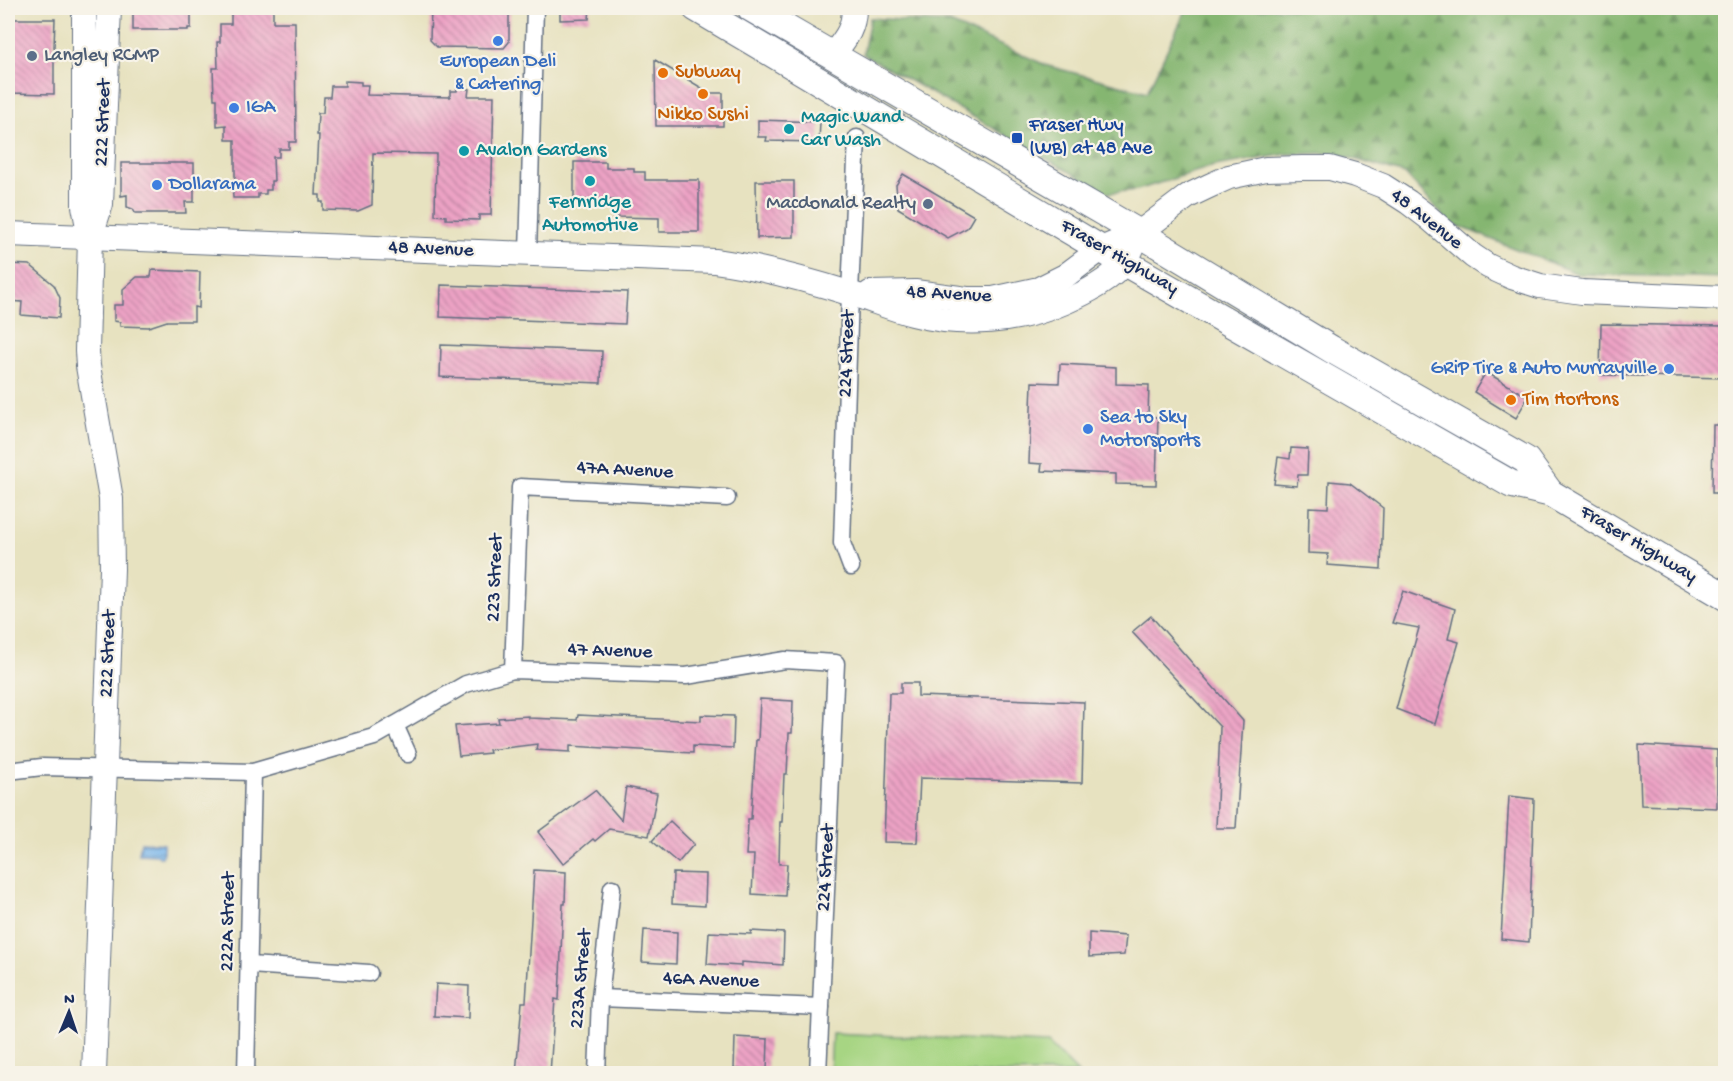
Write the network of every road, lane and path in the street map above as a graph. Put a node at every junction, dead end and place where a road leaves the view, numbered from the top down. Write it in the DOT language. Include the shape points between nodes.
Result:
graph roads {
  1 [pos="84,8"];
  2 [pos="109,8"];
  3 [pos="535,8"];
  4 [pos="696,8"];
  5 [pos="752,8"];
  6 [pos="854,8"];
  7 [pos="832,56"];
  8 [pos="857,138"];
  9 [pos="1139,233"];
  10 [pos="8,234"];
  11 [pos="90,237"];
  12 [pos="1101,249"];
  13 [pos="528,253"];
  14 [pos="1124,262"];
  15 [pos="850,293"];
  16 [pos="1725,298"];
  17 [pos="520,487"];
  18 [pos="1550,493"];
  19 [pos="727,498"];
  20 [pos="851,567"];
  21 [pos="1725,597"];
  22 [pos="836,663"];
  23 [pos="513,670"];
  24 [pos="394,725"];
  25 [pos="408,754"];
  26 [pos="105,769"];
  27 [pos="8,771"];
  28 [pos="253,772"];
  29 [pos="612,888"];
  30 [pos="250,965"];
  31 [pos="369,973"];
  32 [pos="600,998"];
  33 [pos="821,1007"];
  34 [pos="94,1074"];
  35 [pos="246,1074"];
  36 [pos="597,1074"];
  37 [pos="818,1074"];
  1 -- 11 [label="main road, 222 Street" via="84,206"];
  2 -- 11 [label="main road, 222 Street" via="101,204"];
  3 -- 13 [label="street"];
  4 -- 12 [label="main road, Fraser Highway"];
  5 -- 7 [label="main road, Fraser Highway"];
  6 -- 7 [label="main road" via="853,25"];
  7 -- 9 [label="main road, Fraser Highway"];
  8 -- 15 [label="street, 224 Street"];
  9 -- 12 [label="main road, 48 Avenue"];
  9 -- 14 [label="main road, 48 Avenue"];
  9 -- 16 [label="main road, 48 Avenue" via="1188,196 1229,177 1266,169 1330,168 1383,186 1415,207 1473,256 1512,277 1581,292"];
  9 -- 18 [label="main road, Fraser Highway" via="1526,460"];
  10 -- 11 [label="main road, 48 Avenue"];
  11 -- 13 [label="main road, 48 Avenue"];
  11 -- 26 [label="main road, 222 Street" via="88,366 111,499"];
  12 -- 14 [label="main road, Fraser Highway"];
  12 -- 15 [label="main road, 48 Avenue" via="1065,276 1013,296 967,299 915,292"];
  13 -- 15 [label="main road, 48 Avenue" via="715,261"];
  14 -- 15 [label="main road, 48 Avenue" via="1108,278 1052,308 998,320 974,322 913,314"];
  14 -- 18 [label="main road, Fraser Highway" via="1511,484"];
  15 -- 20 [label="street, 224 Street" via="842,543"];
  17 -- 19 [label="street, 47A Avenue"];
  17 -- 23 [label="street, 223 Street"];
  18 -- 21 [label="main road, Fraser Highway"];
  22 -- 23 [label="street, 47 Avenue" via="785,660 686,676"];
  22 -- 33 [label="street, 224 Street"];
  23 -- 24 [label="street, 47 Avenue" via="466,684"];
  24 -- 25 [label="street"];
  24 -- 28 [label="street, 47 Avenue" via="374,738"];
  26 -- 27 [label="street, 47 Avenue" via="42,767"];
  26 -- 28 [label="street, 47 Avenue"];
  26 -- 34 [label="main road, 222 Street"];
  28 -- 30 [label="street, 222A Street"];
  29 -- 32 [label="street, 223A Street"];
  30 -- 31 [label="street"];
  30 -- 35 [label="street, 222A Street"];
  32 -- 33 [label="street, 46A Avenue"];
  32 -- 36 [label="street, 223A Street"];
  33 -- 37 [label="street, 224 Street"];
}
